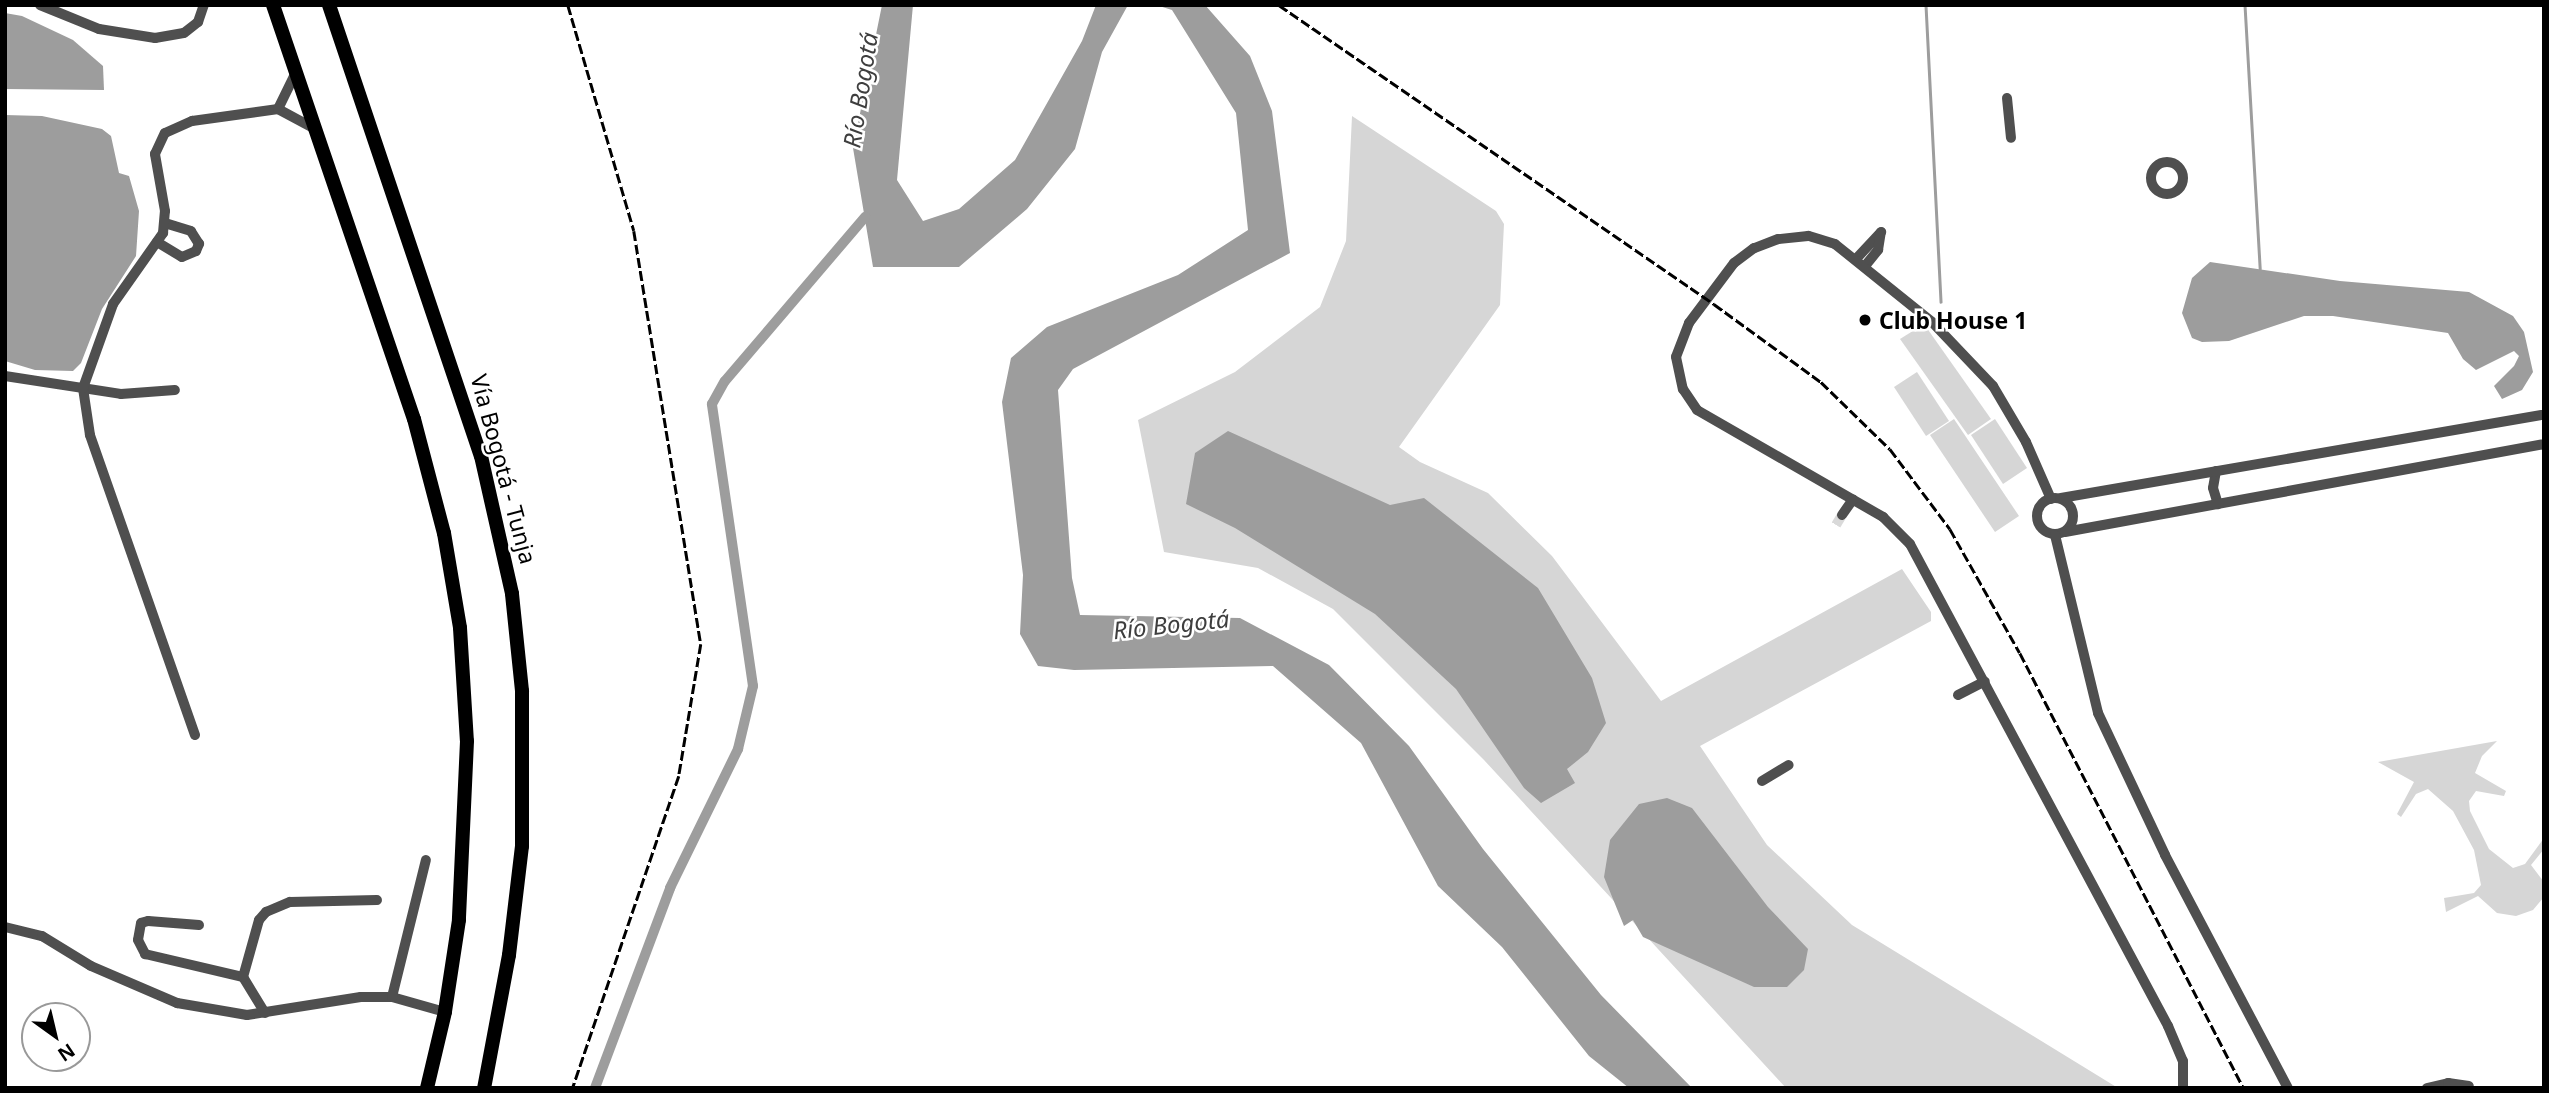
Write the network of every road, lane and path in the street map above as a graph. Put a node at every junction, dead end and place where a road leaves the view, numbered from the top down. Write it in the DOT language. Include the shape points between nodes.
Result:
graph roads {
  1 [pos="40,5"];
  2 [pos="204,5"];
  3 [pos="273,5"];
  4 [pos="329,5"];
  5 [pos="295,74"];
  6 [pos="2007,98"];
  7 [pos="278,109"];
  8 [pos="315,129"];
  9 [pos="2011,138"];
  10 [pos="165,223"];
  11 [pos="157,242"];
  12 [pos="5,376"];
  13 [pos="83,388"];
  14 [pos="176,390"];
  15 [pos="2544,415"];
  16 [pos="2544,444"];
  17 [pos="2216,471"];
  18 [pos="2056,498"];
  19 [pos="1853,499"];
  20 [pos="2218,504"];
  21 [pos="1842,515"];
  22 [pos="2060,533"];
  23 [pos="1985,681"];
  24 [pos="1958,695"];
  25 [pos="195,735"];
  26 [pos="1789,765"];
  27 [pos="1762,781"];
  28 [pos="426,860"];
  29 [pos="377,900"];
  30 [pos="5,925"];
  31 [pos="199,925"];
  32 [pos="243,977"];
  33 [pos="392,998"];
  34 [pos="445,1012"];
  35 [pos="265,1013"];
  36 [pos="427,1088"];
  37 [pos="484,1088"];
  38 [pos="2183,1088"];
  39 [pos="2288,1088"];
  40 [pos="2427,1088"];
  41 [pos="2466,1088"];
  1 -- 2 [label="street" via="99,29 155,38 184,33 198,22"];
  3 -- 5 [label="highway"];
  4 -- 37 [label="highway, Vía Bogotá - Tunja" via="468,411 510,582 522,691 522,846 509,955"];
  5 -- 7 [label="street"];
  5 -- 8 [label="highway"];
  6 -- 9 [label="street"];
  7 -- 8 [label="street"];
  7 -- 10 [label="street" via="192,121 165,133 155,154"];
  8 -- 34 [label="highway" via="414,419 441,521 458,617 467,741 466,816 457,944"];
  10 -- 11 [label="street"];
  10 -- 11 [label="street" via="191,231 199,244 189,257 182,257"];
  11 -- 13 [label="street" via="104,320"];
  12 -- 13 [label="street"];
  13 -- 14 [label="street" via="121,394"];
  13 -- 25 [label="street" via="90,435"];
  15 -- 17 [label="street"];
  16 -- 20 [label="street"];
  17 -- 18 [label="street"];
  17 -- 20 [label="street" via="2213,488"];
  18 -- 19 [label="street" via="1993,386 1932,322 1835,244 1808,236 1778,239 1754,248 1734,263 1689,323 1676,357 1683,389 1698,410"];
  18 -- 22 [label="street" via="2073,514"];
  18 -- 22 [label="street" via="2041,506 2037,517 2042,529"];
  19 -- 21 [label="street"];
  19 -- 23 [label="street" via="1883,517 1910,544"];
  20 -- 22 [label="street"];
  22 -- 39 [label="street" via="2098,713 2165,855"];
  23 -- 24 [label="street"];
  23 -- 38 [label="street" via="2168,1027 2183,1061"];
  26 -- 27 [label="street"];
  28 -- 33 [label="street"];
  29 -- 32 [label="street" via="274,906 259,920"];
  30 -- 35 [label="street" via="151,994 247,1015"];
  31 -- 32 [label="street" via="148,920 141,923 138,940 145,954"];
  32 -- 35 [label="street"];
  33 -- 34 [label="street"];
  33 -- 35 [label="street" via="361,997"];
  34 -- 36 [label="highway"];
  40 -- 41 [label="street" via="2448,1083 2469,1086"];
}
